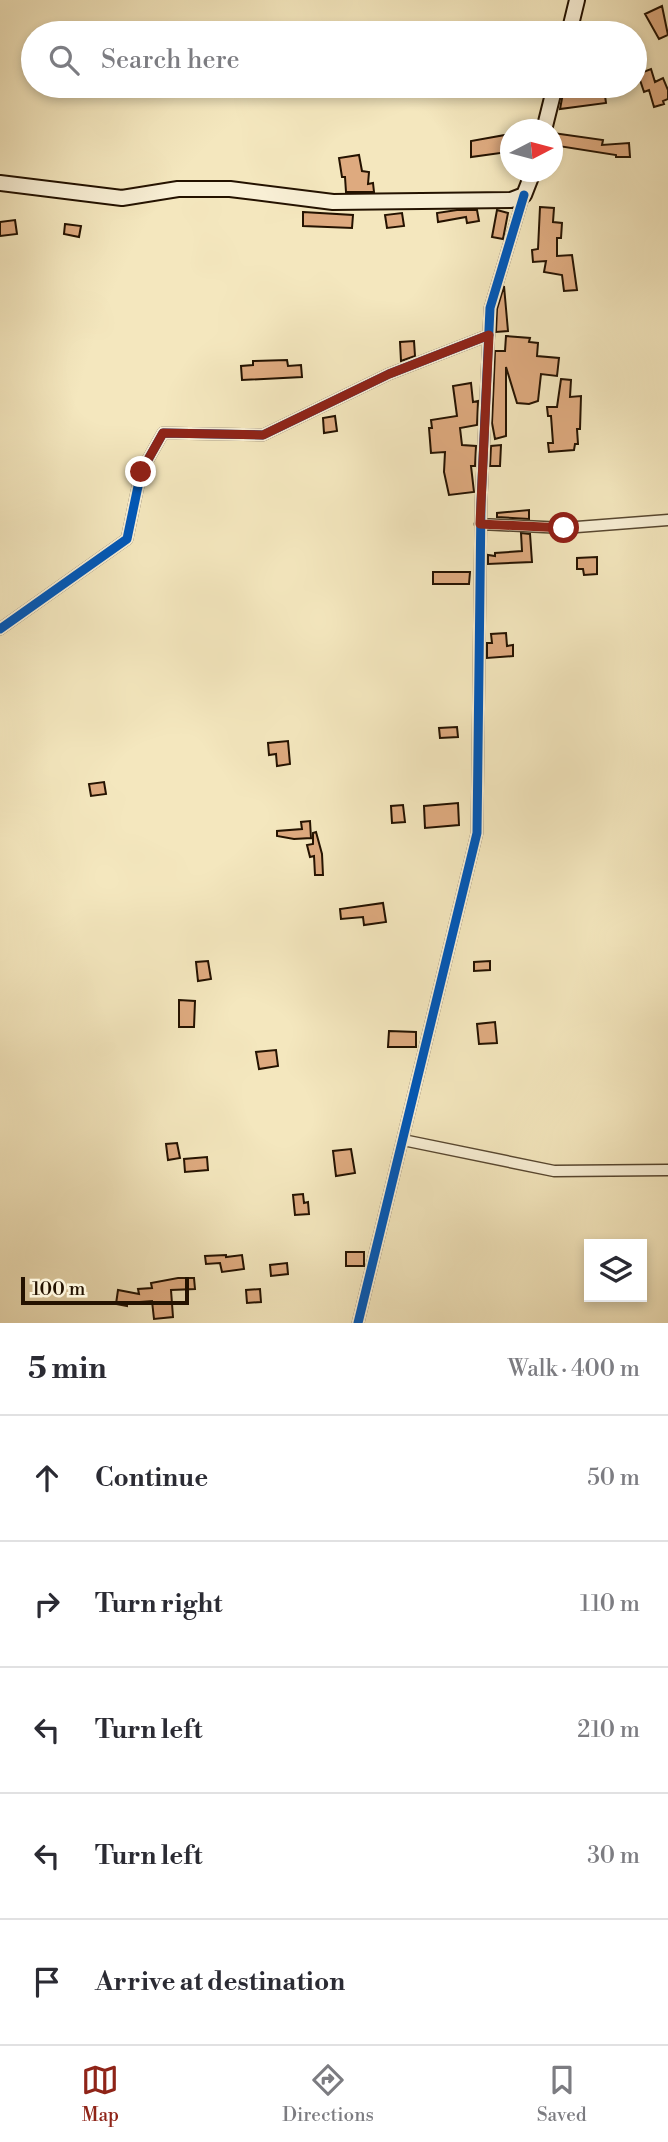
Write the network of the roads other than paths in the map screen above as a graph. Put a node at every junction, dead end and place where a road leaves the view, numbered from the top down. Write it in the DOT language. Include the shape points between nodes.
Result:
graph roads {
  1 [pos="577,0"];
  2 [pos="572,21"];
  3 [pos="552,98"];
  4 [pos="547,119"];
  5 [pos="529,182"];
  6 [pos="0,183"];
  7 [pos="524,195"];
  8 [pos="489,335"];
  9 [pos="668,520"];
  10 [pos="480,524"];
  11 [pos="0,629"];
  12 [pos="403,1140"];
  13 [pos="668,1170"];
  14 [pos="358,1323"];
  1 -- 2 [label="street"];
  3 -- 4 [label="street"];
  5 -- 7 [label="street"];
  6 -- 7 [label="street" via="122,198 178,189 230,189 333,202 511,200"];
  7 -- 8 [label="street" via="490,308"];
  8 -- 10 [label="street"];
  8 -- 11 [label="street" via="389,374 263,435 163,433 141,472 127,539"];
  9 -- 10 [label="street" via="564,528"];
  10 -- 12 [label="street" via="477,833"];
  12 -- 13 [label="street" via="554,1171"];
  12 -- 14 [label="street"];
}
